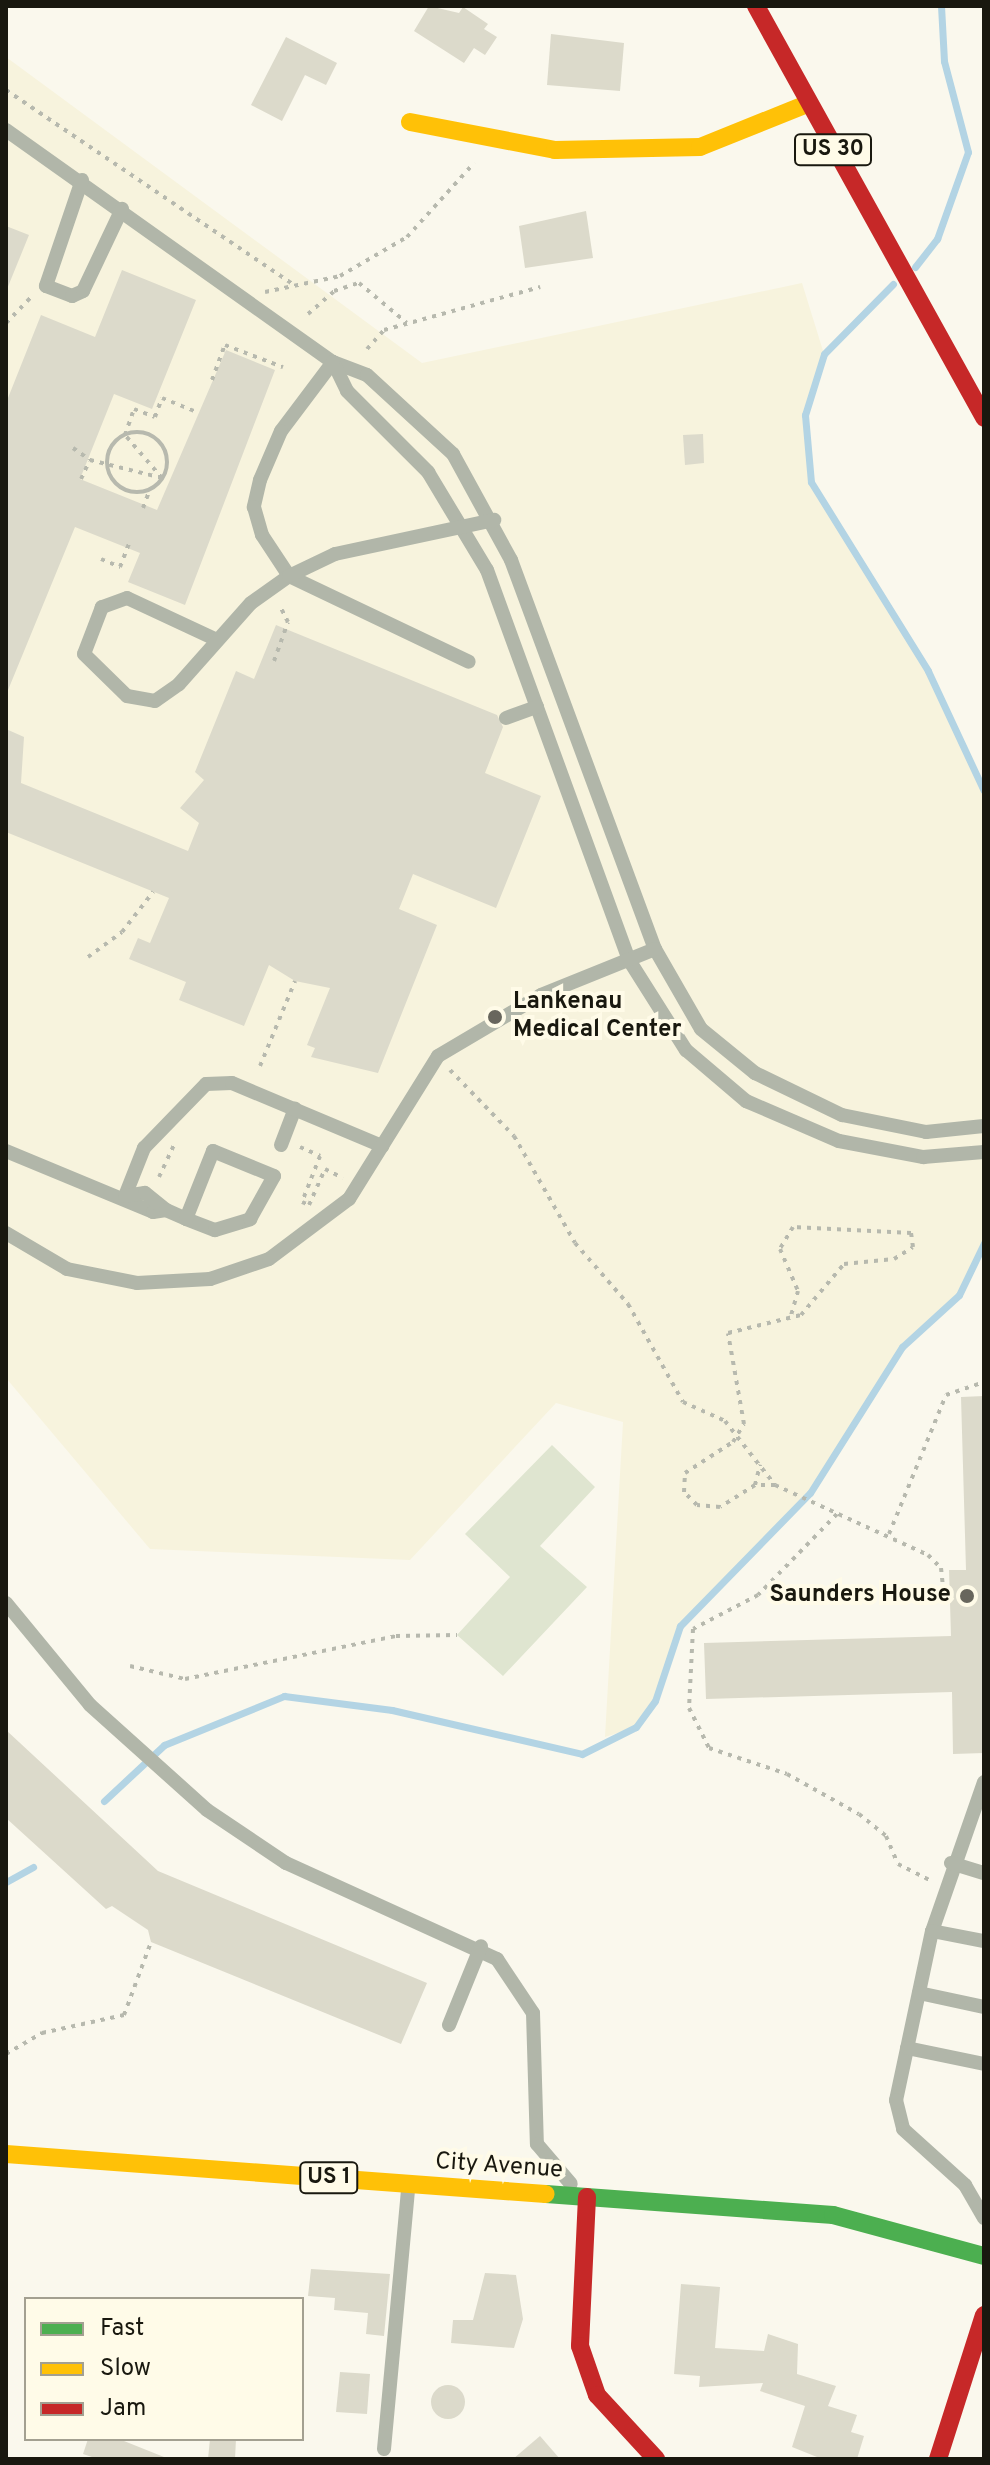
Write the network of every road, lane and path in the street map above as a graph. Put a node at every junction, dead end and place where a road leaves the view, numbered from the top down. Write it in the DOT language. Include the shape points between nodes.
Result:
graph roads {
  1 [pos="756,6"];
  2 [pos="6,90"];
  3 [pos="807,104"];
  4 [pos="410,122"];
  5 [pos="6,130"];
  6 [pos="492,138"];
  7 [pos="82,180"];
  8 [pos="122,209"];
  9 [pos="295,286"];
  10 [pos="540,287"];
  11 [pos="243,297"];
  12 [pos="30,298"];
  13 [pos="308,314"];
  14 [pos="6,323"];
  15 [pos="407,323"];
  16 [pos="367,349"];
  17 [pos="333,362"];
  18 [pos="283,367"];
  19 [pos="212,380"];
  20 [pos="197,412"];
  21 [pos="984,418"];
  22 [pos="125,435"];
  23 [pos="73,448"];
  24 [pos="90,460"];
  25 [pos="108,464"];
  26 [pos="162,478"];
  27 [pos="81,479"];
  28 [pos="150,489"];
  29 [pos="143,508"];
  30 [pos="494,520"];
  31 [pos="462,524"];
  32 [pos="129,543"];
  33 [pos="101,559"];
  34 [pos="289,576"];
  35 [pos="280,606"];
  36 [pos="215,639"];
  37 [pos="274,661"];
  38 [pos="469,662"];
  39 [pos="537,707"];
  40 [pos="506,718"];
  41 [pos="153,892"];
  42 [pos="655,949"];
  43 [pos="88,957"];
  44 [pos="629,960"];
  45 [pos="295,981"];
  46 [pos="438,1056"];
  47 [pos="260,1066"];
  48 [pos="295,1109"];
  49 [pos="984,1126"];
  50 [pos="181,1132"];
  51 [pos="282,1142"];
  52 [pos="382,1146"];
  53 [pos="6,1151"];
  54 [pos="984,1152"];
  55 [pos="159,1177"];
  56 [pos="345,1180"];
  57 [pos="125,1196"];
  58 [pos="186,1219"];
  59 [pos="6,1233"];
  60 [pos="791,1316"];
  61 [pos="984,1382"];
  62 [pos="737,1435"];
  63 [pos="760,1465"];
  64 [pos="755,1485"];
  65 [pos="775,1485"];
  66 [pos="837,1514"];
  67 [pos="889,1534"];
  68 [pos="6,1603"];
  69 [pos="945,1606"];
  70 [pos="457,1635"];
  71 [pos="130,1666"];
  72 [pos="984,1782"];
  73 [pos="951,1863"];
  74 [pos="984,1873"];
  75 [pos="944,1888"];
  76 [pos="932,1931"];
  77 [pos="984,1941"];
  78 [pos="151,1942"];
  79 [pos="481,1946"];
  80 [pos="919,1993"];
  81 [pos="984,2007"];
  82 [pos="449,2025"];
  83 [pos="907,2048"];
  84 [pos="6,2054"];
  85 [pos="984,2064"];
  86 [pos="6,2154"];
  87 [pos="408,2184"];
  88 [pos="587,2197"];
  89 [pos="984,2218"];
  90 [pos="984,2230"];
  91 [pos="981,2255"];
  92 [pos="984,2315"];
  93 [pos="384,2449"];
  94 [pos="656,2459"];
  95 [pos="938,2459"];
  1 -- 3 [label="main road, US 30"];
  2 -- 9 [label="path"];
  3 -- 6 [label="main road" via="700,147 555,150"];
  3 -- 21 [label="main road, US 30"];
  4 -- 6 [label="main road"];
  5 -- 7 [label="lane"];
  6 -- 9 [label="path" via="452,196 407,237 340,276"];
  7 -- 8 [label="lane"];
  7 -- 8 [label="lane" via="46,286 72,296 83,291"];
  8 -- 11 [label="lane"];
  9 -- 11 [label="path"];
  10 -- 15 [label="path"];
  11 -- 17 [label="lane"];
  12 -- 14 [label="path"];
  13 -- 15 [label="path" via="334,291 359,283"];
  15 -- 16 [label="path" via="384,330"];
  17 -- 30 [label="lane" via="367,375 425,424"];
  17 -- 31 [label="lane" via="347,391 428,472"];
  17 -- 34 [label="lane" via="281,431 254,507 262,535"];
  18 -- 19 [label="path" via="225,345"];
  20 -- 22 [label="path" via="162,398 155,417 134,409"];
  22 -- 25 [label="path"];
  22 -- 26 [label="path"];
  22 -- 26 [label="path" via="145,433 162,445"];
  23 -- 24 [label="path"];
  24 -- 25 [label="path"];
  24 -- 27 [label="path"];
  25 -- 26 [label="path"];
  25 -- 28 [label="path" via="120,487"];
  26 -- 28 [label="path"];
  28 -- 29 [label="path"];
  30 -- 31 [label="lane"];
  30 -- 42 [label="lane"];
  31 -- 34 [label="lane" via="335,554"];
  31 -- 39 [label="lane"];
  32 -- 33 [label="path" via="120,567"];
  34 -- 36 [label="lane"];
  34 -- 38 [label="lane"];
  35 -- 37 [label="path" via="288,622"];
  36 -- 36 [label="lane" via="127,598 102,607 84,654 127,696 155,701 179,684"];
  39 -- 40 [label="lane"];
  39 -- 44 [label="lane"];
  41 -- 43 [label="path" via="122,932"];
  42 -- 44 [label="lane"];
  42 -- 49 [label="lane" via="701,1029 776,1084 880,1127"];
  44 -- 46 [label="lane" via="541,995"];
  44 -- 54 [label="lane" via="686,1050 746,1101 877,1152"];
  45 -- 47 [label="path"];
  46 -- 52 [label="lane"];
  46 -- 62 [label="path" via="514,1136 575,1243 628,1304 677,1394"];
  48 -- 51 [label="lane"];
  48 -- 52 [label="lane"];
  48 -- 57 [label="lane" via="232,1083 206,1084 144,1148"];
  50 -- 55 [label="path"];
  51 -- 56 [label="path" via="320,1156 302,1202 309,1205 325,1169"];
  52 -- 59 [label="lane" via="349,1199 326,1220 269,1259 210,1279 97,1277 39,1256"];
  53 -- 57 [label="lane"];
  57 -- 58 [label="lane" via="145,1193"];
  58 -- 58 [label="lane" via="215,1230 250,1219 274,1176 213,1151"];
  60 -- 60 [label="path" via="809,1311 850,1260 906,1253 911,1233 793,1227 780,1249 798,1291"];
  60 -- 62 [label="path" via="728,1333 745,1418"];
  61 -- 67 [label="path" via="946,1395"];
  62 -- 63 [label="path"];
  62 -- 64 [label="path" via="692,1465 684,1492 697,1505 720,1507"];
  63 -- 64 [label="path"];
  63 -- 65 [label="path"];
  64 -- 65 [label="path"];
  65 -- 66 [label="path"];
  66 -- 67 [label="path"];
  66 -- 75 [label="path" via="758,1595 693,1629 689,1708 709,1748 787,1774 859,1814 886,1836 898,1864"];
  67 -- 69 [label="path" via="941,1568"];
  68 -- 79 [label="lane" via="162,1775 286,1863"];
  70 -- 71 [label="path" via="341,1645 185,1679"];
  72 -- 73 [label="lane"];
  73 -- 74 [label="lane"];
  73 -- 75 [label="lane"];
  75 -- 76 [label="lane"];
  76 -- 77 [label="lane"];
  76 -- 80 [label="lane"];
  78 -- 84 [label="path" via="124,2015 42,2033"];
  79 -- 82 [label="lane"];
  79 -- 88 [label="lane" via="511,1975 533,2013 537,2144"];
  80 -- 81 [label="lane"];
  80 -- 83 [label="lane"];
  83 -- 85 [label="lane"];
  83 -- 89 [label="lane" via="896,2100 903,2129 965,2185"];
  86 -- 87 [label="main road, City Avenue / US 1"];
  87 -- 88 [label="main road, City Avenue / US 1"];
  87 -- 93 [label="lane"];
  88 -- 91 [label="main road, City Avenue / US 1" via="833,2215"];
  88 -- 94 [label="main road" via="580,2346 597,2395 626,2434"];
  90 -- 91 [label="lane"];
  92 -- 95 [label="main road"];
}
